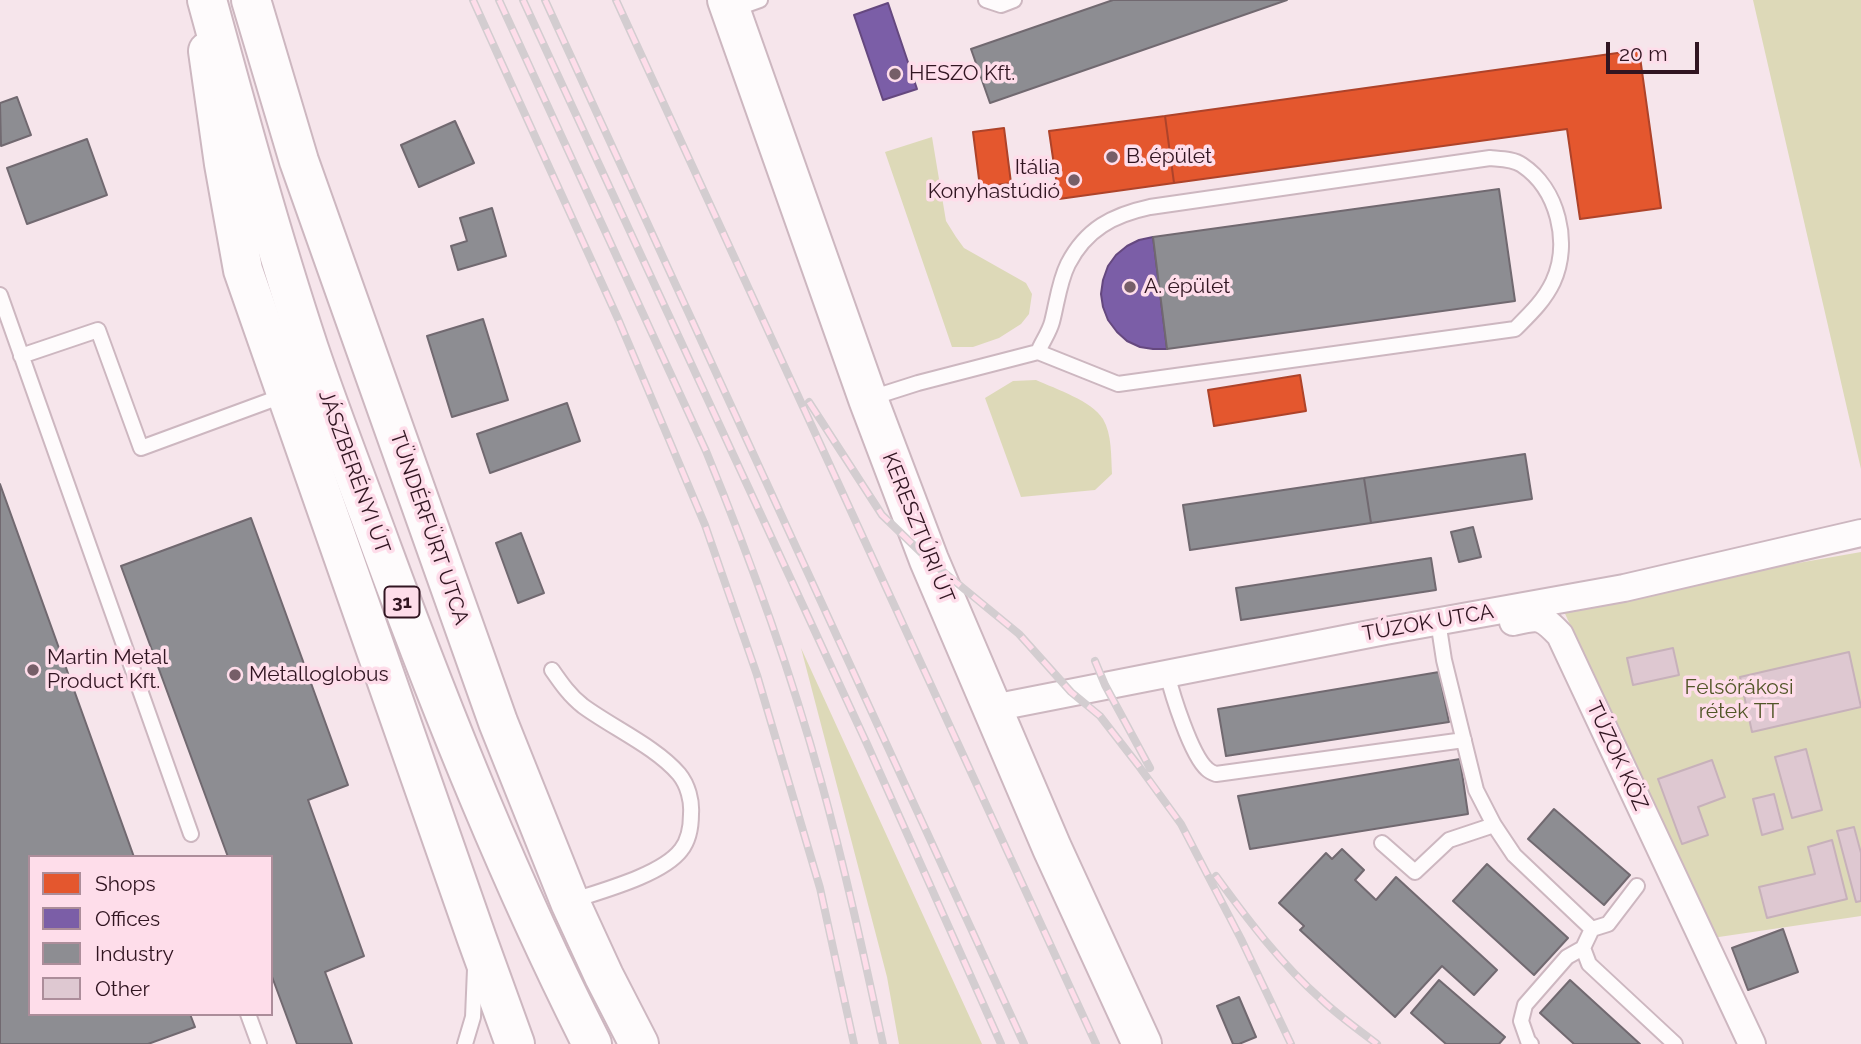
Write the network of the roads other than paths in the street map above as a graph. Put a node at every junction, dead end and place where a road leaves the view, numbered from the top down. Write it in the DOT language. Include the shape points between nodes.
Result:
graph roads {
  1 [pos="200,0"];
  2 [pos="207,0"];
  3 [pos="251,0"];
  4 [pos="986,0"];
  5 [pos="1014,0"];
  6 [pos="739,3"];
  7 [pos="0,297"];
  8 [pos="1038,352"];
  9 [pos="22,356"];
  10 [pos="286,394"];
  11 [pos="868,399"];
  12 [pos="1861,533"];
  13 [pos="1440,629"];
  14 [pos="552,670"];
  15 [pos="1167,673"];
  16 [pos="993,708"];
  17 [pos="1464,740"];
  18 [pos="1494,825"];
  19 [pos="191,834"];
  20 [pos="1382,843"];
  21 [pos="1637,886"];
  22 [pos="570,902"];
  23 [pos="1592,929"];
  24 [pos="477,939"];
  25 [pos="1583,948"];
  26 [pos="249,1016"];
  27 [pos="1528,1043"];
  28 [pos="258,1044"];
  29 [pos="465,1044"];
  30 [pos="515,1044"];
  31 [pos="592,1044"];
  32 [pos="639,1044"];
  33 [pos="1142,1044"];
  34 [pos="1675,1044"];
  35 [pos="1752,1044"];
  1 -- 10 [label="main road" via="243,270"];
  2 -- 31 [label="main road, JÁSZBERÉNYI ÚT / 31" via="309,350 421,653 494,834"];
  3 -- 22 [label="main road, TÜNDÉRFÜRT UTCA" via="299,161 498,722"];
  4 -- 5 [label="lane" via="1000,5"];
  6 -- 11 [label="main road, KERESZTÚRI ÚT"];
  7 -- 9 [label="lane"];
  8 -- 8 [label="lane" via="1118,384 1515,328 1541,303 1554,281 1561,229 1540,181 1520,163 1490,158 1137,210 1101,225 1082,243 1067,265 1051,325"];
  8 -- 11 [label="lane"];
  9 -- 10 [label="lane" via="98,330 141,448"];
  9 -- 19 [label="lane"];
  10 -- 24 [label="main road"];
  11 -- 16 [label="main road, KERESZTÚRI ÚT" via="929,560"];
  12 -- 13 [label="street, TÚZOK UTCA"];
  13 -- 15 [label="street, TÚZOK UTCA" via="1385,631"];
  13 -- 17 [label="lane"];
  13 -- 35 [label="street, TÚZOK KÖZ" via="1535,617 1547,621 1560,635"];
  14 -- 22 [label="lane" via="582,705 665,760 681,776 691,806 687,840 669,861"];
  15 -- 16 [label="street, TÚZOK UTCA"];
  15 -- 17 [label="lane" via="1196,754 1216,774"];
  16 -- 33 [label="main road, KERESZTÚRI ÚT"];
  17 -- 18 [label="lane" via="1476,790"];
  18 -- 20 [label="lane" via="1449,840 1415,872"];
  18 -- 23 [label="lane" via="1514,855"];
  21 -- 23 [label="lane" via="1608,924"];
  22 -- 32 [label="main road, TÜNDÉRFÜRT UTCA"];
  23 -- 25 [label="lane"];
  24 -- 29 [label="lane" via="472,1017"];
  24 -- 30 [label="main road"];
  25 -- 27 [label="lane" via="1567,957 1525,1005 1521,1021"];
  25 -- 34 [label="lane" via="1589,964"];
  26 -- 28 [label="lane"];
}
